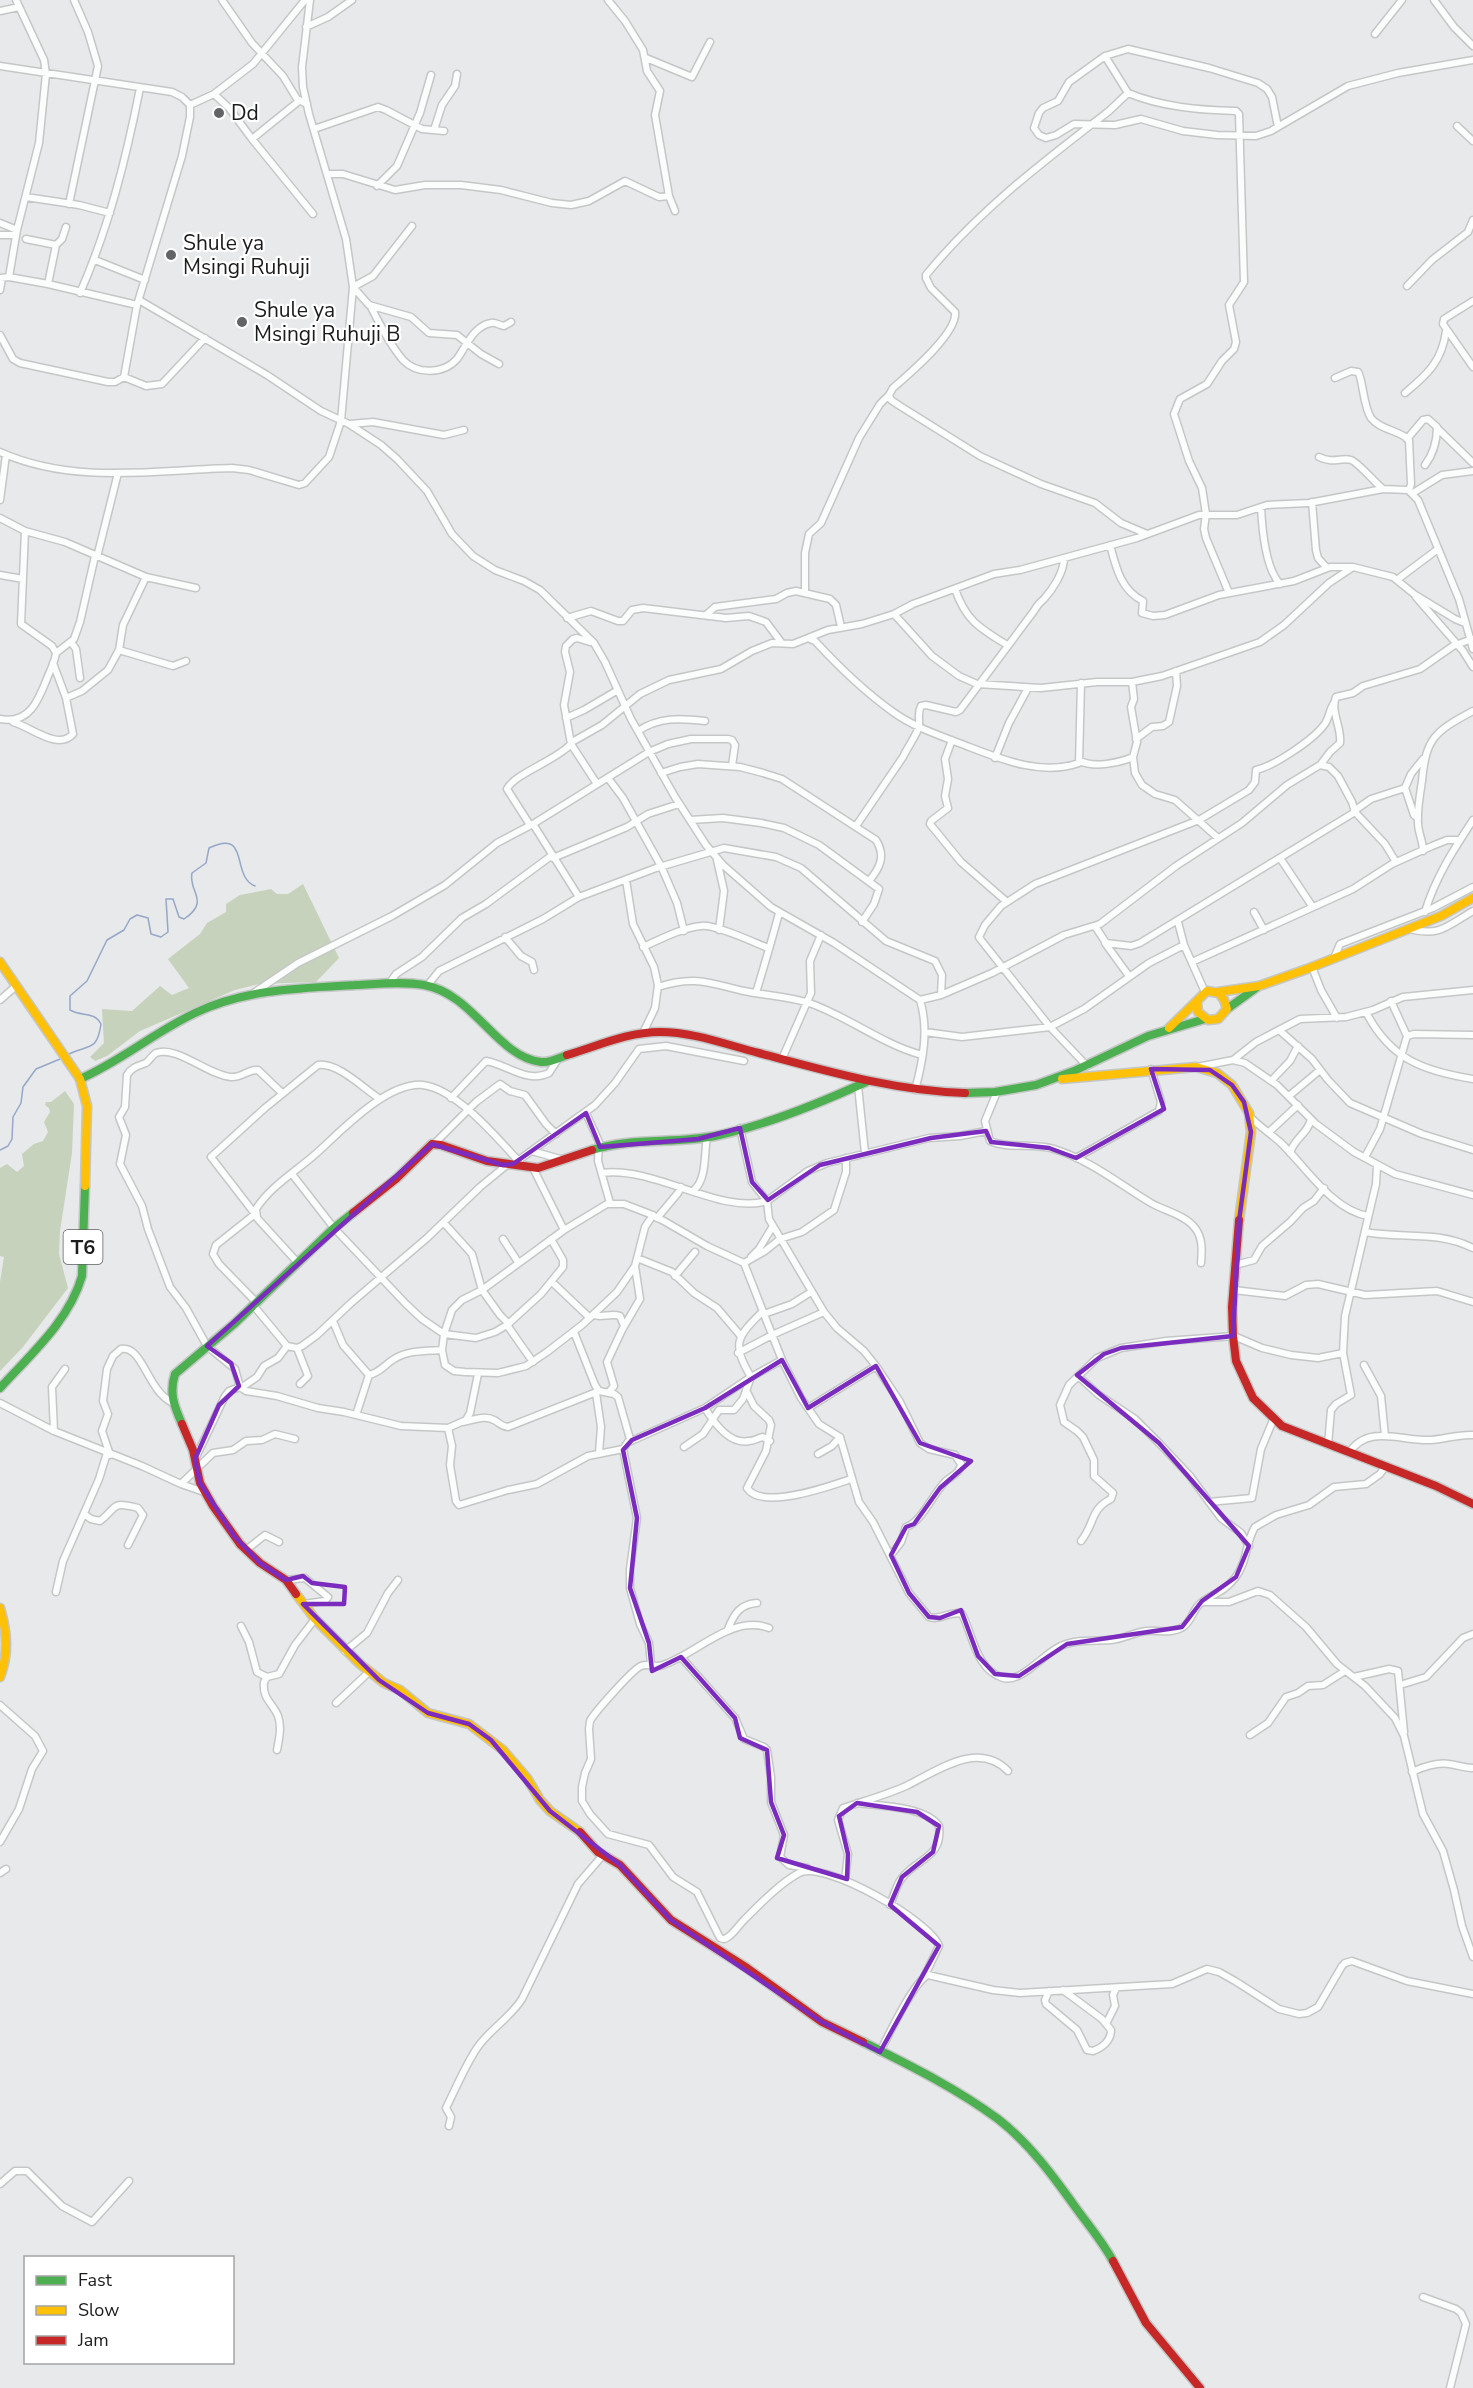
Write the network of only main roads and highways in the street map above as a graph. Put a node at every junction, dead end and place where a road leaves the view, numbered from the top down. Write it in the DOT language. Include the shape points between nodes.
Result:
graph roads {
  1 [pos="1473,898"];
  2 [pos="0,962"];
  3 [pos="1259,986"];
  4 [pos="1218,992"];
  5 [pos="1197,1002"];
  6 [pos="1227,1009"];
  7 [pos="1205,1019"];
  8 [pos="1168,1029"];
  9 [pos="80,1079"];
  10 [pos="1053,1080"];
  11 [pos="862,1084"];
  12 [pos="0,1388"];
  13 [pos="1473,1504"];
  14 [pos="0,1608"];
  15 [pos="0,1677"];
  16 [pos="1200,2388"];
  1 -- 3 [label="main road" via="1441,916"];
  2 -- 9 [label="main road, T6"];
  3 -- 4 [label="main road"];
  3 -- 6 [label="main road"];
  4 -- 5 [label="main road" via="1205,992"];
  4 -- 6 [label="main road" via="1226,1000"];
  5 -- 7 [label="main road" via="1197,1012"];
  5 -- 8 [label="main road"];
  6 -- 7 [label="main road" via="1218,1019"];
  7 -- 8 [label="main road"];
  8 -- 10 [label="main road"];
  9 -- 11 [label="main road" via="214,1005 285,989 389,984 427,986 454,996 470,1006 507,1046 543,1062 643,1033 688,1036 783,1059"];
  9 -- 12 [label="main road, T6" via="87,1106 78,1294"];
  10 -- 11 [label="main road" via="997,1092"];
  10 -- 13 [label="main road" via="1196,1067 1225,1078 1238,1093 1249,1116 1251,1132 1235,1265 1233,1336 1236,1361 1253,1398 1282,1426"];
  11 -- 16 [label="main road" via="812,1107 706,1137 599,1148 533,1168 487,1161 434,1143 334,1228 175,1374 171,1386 173,1403 204,1492 234,1536 260,1563 286,1580 345,1651 428,1713 469,1724 485,1735 527,1778 546,1807 620,1865 671,1920 822,2022 929,2075 999,2120 1063,2188 1101,2239 1146,2323"];
  14 -- 15 [label="main road" via="7,1648"];
}
